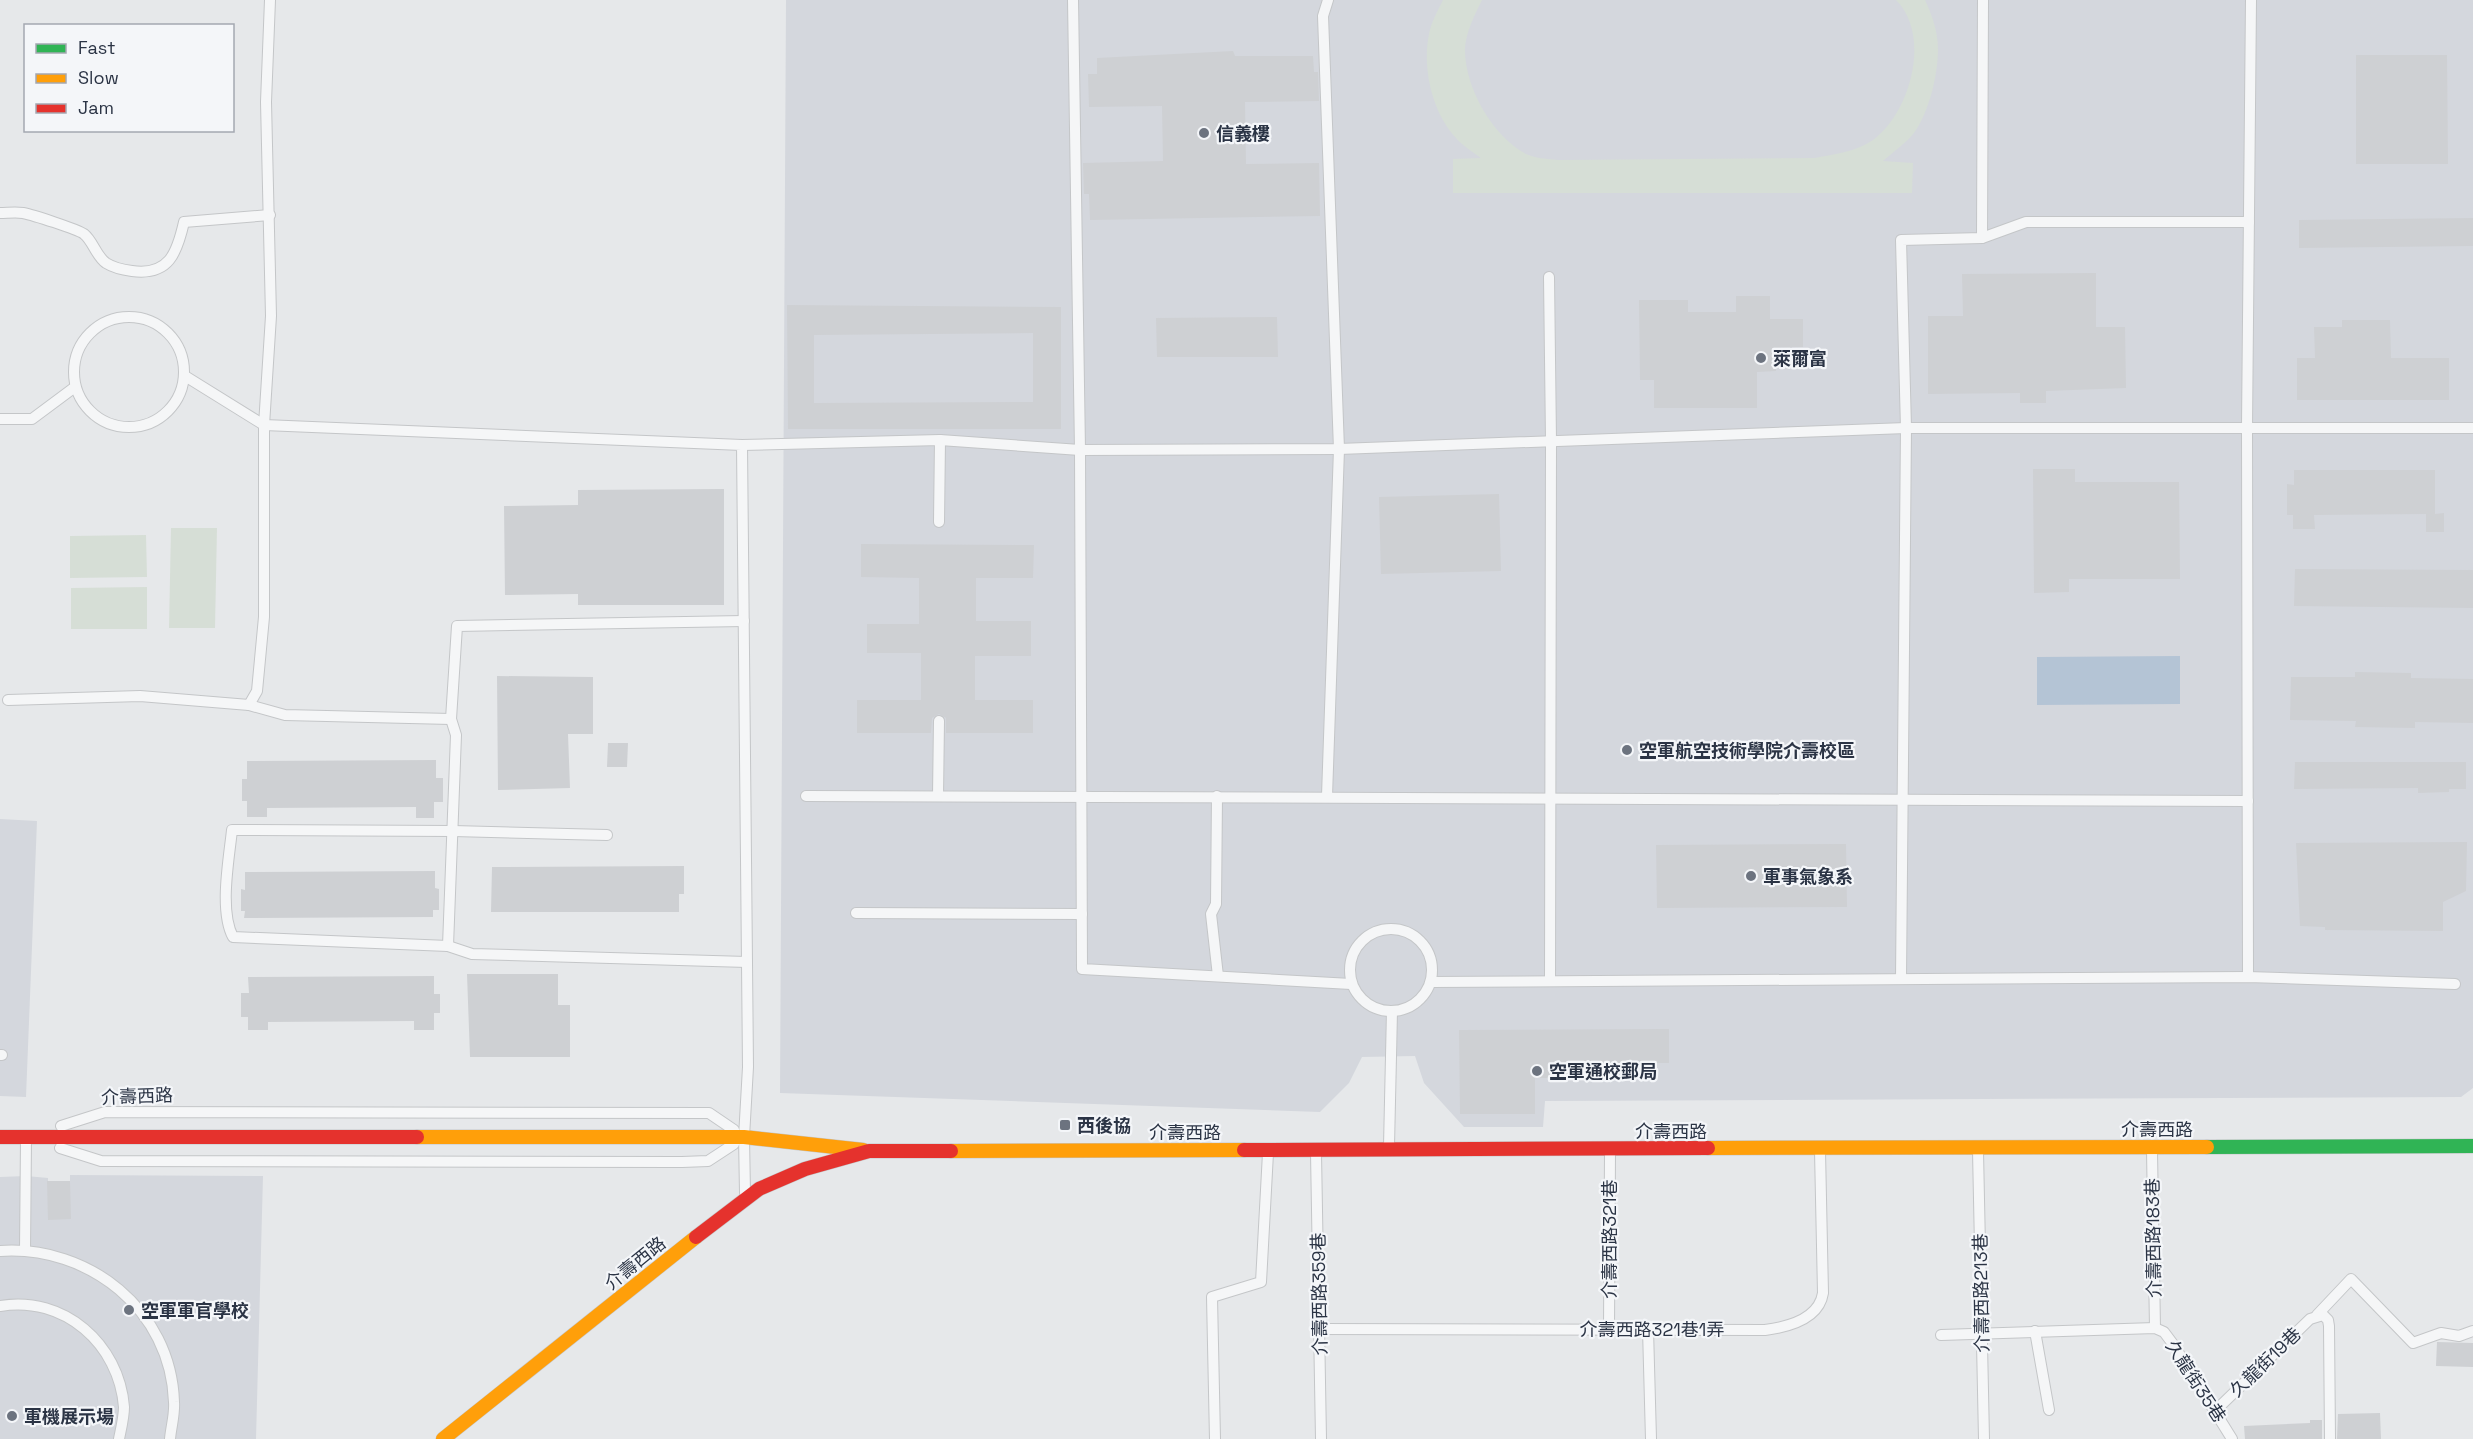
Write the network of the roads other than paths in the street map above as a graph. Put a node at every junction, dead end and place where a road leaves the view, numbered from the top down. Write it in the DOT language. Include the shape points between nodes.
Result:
graph roads {
  1 [pos="270,0"];
  2 [pos="1073,0"];
  3 [pos="1328,0"];
  4 [pos="1983,0"];
  5 [pos="2251,0"];
  6 [pos="0,213"];
  7 [pos="270,215"];
  8 [pos="2249,222"];
  9 [pos="1982,238"];
  10 [pos="1549,276"];
  11 [pos="185,376"];
  12 [pos="75,387"];
  13 [pos="0,419"];
  14 [pos="264,425"];
  15 [pos="2247,427"];
  16 [pos="1906,428"];
  17 [pos="2473,428"];
  18 [pos="940,440"];
  19 [pos="1551,441"];
  20 [pos="742,445"];
  21 [pos="1340,449"];
  22 [pos="1080,450"];
  23 [pos="939,522"];
  24 [pos="744,621"];
  25 [pos="8,700"];
  26 [pos="249,705"];
  27 [pos="451,719"];
  28 [pos="939,721"];
  29 [pos="806,796"];
  30 [pos="938,796"];
  31 [pos="1081,796"];
  32 [pos="1217,796"];
  33 [pos="1327,796"];
  34 [pos="1549,797"];
  35 [pos="1901,799"];
  36 [pos="2248,801"];
  37 [pos="453,831"];
  38 [pos="607,835"];
  39 [pos="856,913"];
  40 [pos="1082,914"];
  41 [pos="448,946"];
  42 [pos="747,962"];
  43 [pos="1218,976"];
  44 [pos="2248,977"];
  45 [pos="1901,979"];
  46 [pos="1550,981"];
  47 [pos="1431,982"];
  48 [pos="1352,984"];
  49 [pos="2455,984"];
  50 [pos="1392,1011"];
  51 [pos="366,1113"];
  52 [pos="478,1125"];
  53 [pos="589,1125"];
  54 [pos="0,1137"];
  55 [pos="26,1137"];
  56 [pos="253,1137"];
  57 [pos="744,1137"];
  58 [pos="2473,1146"];
  59 [pos="2152,1147"];
  60 [pos="1820,1148"];
  61 [pos="1978,1148"];
  62 [pos="366,1149"];
  63 [pos="1389,1149"];
  64 [pos="1610,1149"];
  65 [pos="1268,1150"];
  66 [pos="1316,1150"];
  67 [pos="869,1151"];
  68 [pos="477,1161"];
  69 [pos="590,1161"];
  70 [pos="745,1198"];
  71 [pos="25,1250"];
  72 [pos="0,1251"];
  73 [pos="0,1306"];
  74 [pos="2317,1315"];
  75 [pos="2155,1328"];
  76 [pos="1319,1329"];
  77 [pos="1609,1329"];
  78 [pos="1648,1329"];
  79 [pos="2035,1331"];
  80 [pos="2473,1331"];
  81 [pos="1982,1333"];
  82 [pos="1941,1335"];
  83 [pos="2049,1410"];
  84 [pos="2215,1411"];
  85 [pos="119,1439"];
  86 [pos="170,1439"];
  87 [pos="443,1439"];
  88 [pos="1215,1439"];
  89 [pos="1321,1439"];
  90 [pos="1651,1439"];
  91 [pos="1984,1439"];
  92 [pos="2232,1439"];
  93 [pos="2330,1439"];
  1 -- 7 [label="lane" via="266,102"];
  2 -- 22 [label="lane"];
  3 -- 21 [label="lane" via="1323,16"];
  4 -- 9 [label="lane"];
  5 -- 8 [label="lane"];
  6 -- 7 [label="lane" via="22,213 84,234 107,263 138,272 157,270 167,264 176,250 184,222"];
  7 -- 14 [label="lane" via="272,316"];
  8 -- 9 [label="lane" via="2026,222"];
  8 -- 15 [label="lane"];
  9 -- 16 [label="lane" via="1901,240"];
  10 -- 19 [label="lane"];
  11 -- 12 [label="lane" via="181,393 159,419 126,428 94,415 82,403"];
  11 -- 12 [label="lane" via="183,357 167,332 142,318 123,316 88,333 77,349"];
  11 -- 14 [label="lane"];
  12 -- 13 [label="lane" via="32,419"];
  14 -- 20 [label="lane"];
  14 -- 26 [label="lane" via="264,617 257,691"];
  15 -- 16 [label="lane"];
  15 -- 17 [label="lane"];
  15 -- 36 [label="lane"];
  16 -- 19 [label="lane"];
  16 -- 35 [label="lane"];
  18 -- 20 [label="lane"];
  18 -- 22 [label="lane"];
  18 -- 23 [label="lane"];
  19 -- 21 [label="lane"];
  19 -- 34 [label="lane"];
  20 -- 24 [label="lane"];
  21 -- 22 [label="lane"];
  21 -- 33 [label="lane"];
  22 -- 31 [label="lane"];
  24 -- 27 [label="lane" via="457,626"];
  24 -- 42 [label="lane"];
  25 -- 26 [label="lane" via="140,696"];
  26 -- 27 [label="lane" via="285,715"];
  27 -- 37 [label="lane" via="456,735"];
  28 -- 30 [label="lane"];
  29 -- 30 [label="lane"];
  30 -- 31 [label="lane"];
  31 -- 32 [label="lane"];
  31 -- 40 [label="lane"];
  32 -- 33 [label="lane"];
  32 -- 43 [label="lane" via="1216,904 1211,914"];
  33 -- 34 [label="lane"];
  34 -- 35 [label="lane"];
  34 -- 46 [label="lane"];
  35 -- 36 [label="lane"];
  35 -- 45 [label="lane"];
  36 -- 44 [label="lane"];
  37 -- 38 [label="lane"];
  37 -- 41 [label="lane"];
  37 -- 41 [label="lane" via="232,830 227,886 228,928 232,937"];
  39 -- 40 [label="lane"];
  40 -- 43 [label="lane" via="1082,969"];
  41 -- 42 [label="lane" via="472,954"];
  42 -- 57 [label="lane"];
  43 -- 48 [label="lane"];
  44 -- 45 [label="lane"];
  44 -- 49 [label="lane"];
  45 -- 46 [label="lane"];
  46 -- 47 [label="lane"];
  47 -- 48 [label="lane" via="1429,954 1422,942 1410,933 1383,929 1359,944 1350,963"];
  47 -- 50 [label="lane" via="1416,1003"];
  48 -- 50 [label="lane" via="1367,1004"];
  50 -- 63 [label="lane"];
  51 -- 52 [label="lane, 介壽西路"];
  51 -- 56 [label="lane, 介壽西路"];
  51 -- 62 [label="lane"];
  52 -- 53 [label="main road, 介壽西路"];
  52 -- 53 [label="lane, 介壽西路"];
  52 -- 62 [label="main road, 介壽西路"];
  52 -- 68 [label="lane"];
  53 -- 57 [label="main road, 介壽西路"];
  53 -- 57 [label="lane, 介壽西路" via="709,1113"];
  53 -- 69 [label="lane"];
  54 -- 55 [label="main road, 介壽西路"];
  55 -- 56 [label="main road, 介壽西路"];
  55 -- 56 [label="lane, 介壽西路" via="101,1161"];
  55 -- 56 [label="lane, 介壽西路" via="105,1112"];
  55 -- 71 [label="lane"];
  56 -- 62 [label="main road, 介壽西路"];
  56 -- 62 [label="lane, 介壽西路"];
  57 -- 67 [label="main road, 介壽西路"];
  57 -- 69 [label="lane, 介壽西路" via="708,1161"];
  57 -- 70 [label="lane"];
  58 -- 59 [label="main road, 介壽西路"];
  59 -- 61 [label="main road, 介壽西路"];
  59 -- 75 [label="lane, 介壽西路183巷"];
  60 -- 61 [label="main road, 介壽西路"];
  60 -- 64 [label="main road, 介壽西路"];
  60 -- 78 [label="lane, 介壽西路321巷1弄" via="1823,1293 1817,1310 1780,1328"];
  61 -- 81 [label="lane, 介壽西路213巷"];
  62 -- 68 [label="lane, 介壽西路"];
  63 -- 64 [label="main road, 介壽西路"];
  63 -- 66 [label="main road, 介壽西路"];
  64 -- 77 [label="lane, 介壽西路321巷"];
  65 -- 66 [label="main road, 介壽西路"];
  65 -- 67 [label="main road, 介壽西路"];
  65 -- 88 [label="lane" via="1261,1282 1212,1298"];
  66 -- 76 [label="lane, 介壽西路359巷"];
  67 -- 70 [label="main road, 介壽西路" via="808,1167 762,1186"];
  68 -- 69 [label="lane, 介壽西路"];
  70 -- 87 [label="main road, 介壽西路"];
  71 -- 72 [label="lane"];
  71 -- 86 [label="lane" via="76,1262 115,1285 146,1318 166,1358 174,1402"];
  73 -- 85 [label="lane" via="15,1303 48,1308 78,1323 102,1346 118,1376 124,1409"];
  74 -- 80 [label="lane, 久龍街19巷" via="2351,1279 2413,1343 2441,1333 2459,1336"];
  74 -- 84 [label="lane, 久龍街19巷"];
  74 -- 93 [label="lane, 久龍街19巷" via="2323,1315 2329,1326"];
  75 -- 79 [label="lane"];
  75 -- 84 [label="lane, 久龍街35巷" via="2173,1344"];
  76 -- 77 [label="lane, 介壽西路321巷1弄"];
  76 -- 89 [label="lane, 介壽西路359巷"];
  77 -- 78 [label="lane, 介壽西路321巷1弄"];
  78 -- 90 [label="lane"];
  79 -- 81 [label="lane"];
  79 -- 83 [label="lane"];
  81 -- 82 [label="lane"];
  81 -- 91 [label="lane, 介壽西路213巷"];
  84 -- 92 [label="lane, 久龍街35巷"];
}
